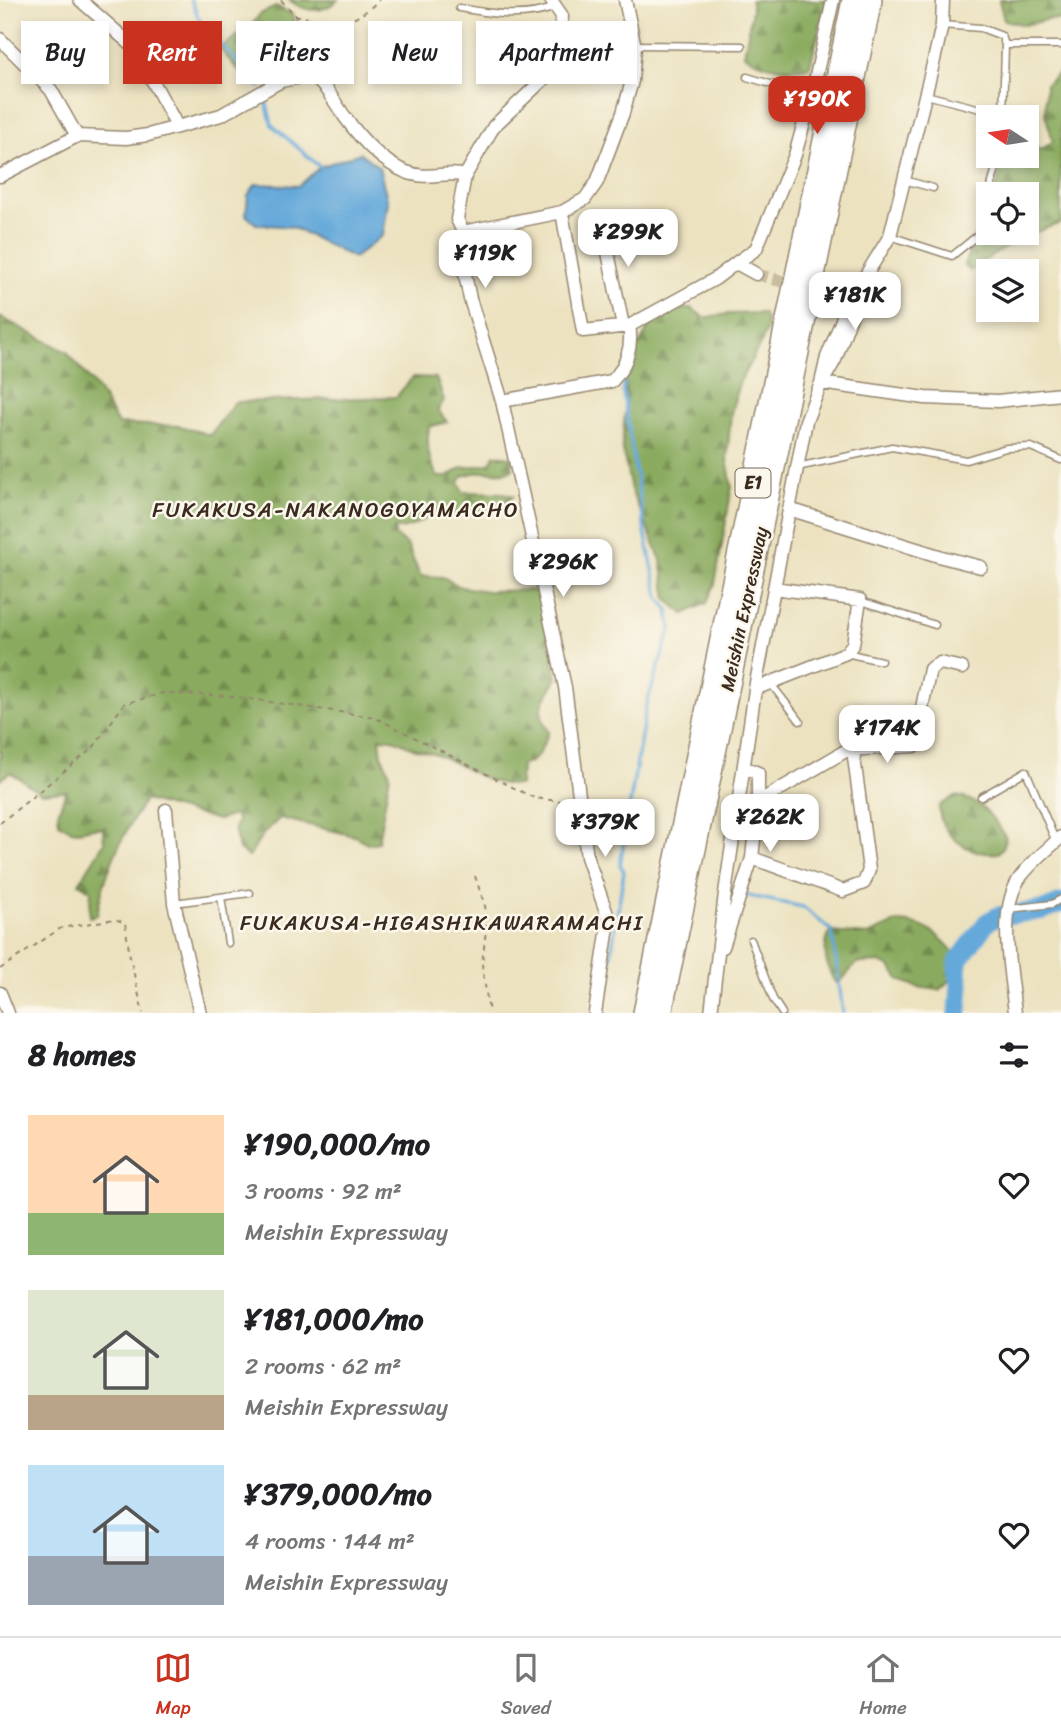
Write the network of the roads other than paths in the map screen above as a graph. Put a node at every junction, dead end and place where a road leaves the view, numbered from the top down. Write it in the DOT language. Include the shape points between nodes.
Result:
graph roads {
  1 [pos="80,0"];
  2 [pos="625,0"];
  3 [pos="832,0"];
  4 [pos="853,0"];
  5 [pos="871,0"];
  6 [pos="943,0"];
  7 [pos="553,3"];
  8 [pos="460,8"];
  9 [pos="629,21"];
  10 [pos="942,25"];
  11 [pos="0,38"];
  12 [pos="637,44"];
  13 [pos="1061,45"];
  14 [pos="742,46"];
  15 [pos="1005,46"];
  16 [pos="747,77"];
  17 [pos="631,84"];
  18 [pos="926,95"];
  19 [pos="811,96"];
  20 [pos="1004,105"];
  21 [pos="976,108"];
  22 [pos="177,126"];
  23 [pos="77,136"];
  24 [pos="0,176"];
  25 [pos="465,176"];
  26 [pos="904,180"];
  27 [pos="933,188"];
  28 [pos="562,212"];
  29 [pos="601,218"];
  30 [pos="463,232"];
  31 [pos="890,236"];
  32 [pos="976,237"];
  33 [pos="736,263"];
  34 [pos="756,274"];
  35 [pos="834,296"];
  36 [pos="626,326"];
  37 [pos="821,383"];
  38 [pos="1061,394"];
  39 [pos="502,401"];
  40 [pos="1061,460"];
  41 [pos="797,467"];
  42 [pos="789,509"];
  43 [pos="981,567"];
  44 [pos="774,588"];
  45 [pos="860,600"];
  46 [pos="935,625"];
  47 [pos="846,653"];
  48 [pos="881,661"];
  49 [pos="962,668"];
  50 [pos="771,682"];
  51 [pos="755,689"];
  52 [pos="800,721"];
  53 [pos="853,750"];
  54 [pos="744,767"];
  55 [pos="981,797"];
  56 [pos="758,802"];
  57 [pos="166,810"];
  58 [pos="1058,839"];
  59 [pos="752,858"];
  60 [pos="250,893"];
  61 [pos="221,897"];
  62 [pos="1061,899"];
  63 [pos="174,903"];
  64 [pos="1008,914"];
  65 [pos="237,931"];
  66 [pos="226,932"];
  67 [pos="751,940"];
  68 [pos="228,943"];
  69 [pos="718,952"];
  70 [pos="0,993"];
  71 [pos="8,1013"];
  72 [pos="200,1013"];
  73 [pos="595,1013"];
  74 [pos="644,1013"];
  75 [pos="661,1013"];
  76 [pos="711,1013"];
  77 [pos="782,1013"];
  78 [pos="1015,1013"];
  1 -- 22 [label="street" via="135,48"];
  2 -- 9 [label="street"];
  3 -- 19 [label="street"];
  4 -- 74 [label="highway, Meishin Expressway / E1"];
  5 -- 75 [label="highway, Meishin Expressway / E1"];
  6 -- 10 [label="street"];
  7 -- 8 [label="lane" via="520,15"];
  7 -- 25 [label="street" via="562,16 559,53 547,76 494,126"];
  10 -- 15 [label="lane" via="994,32 1002,36"];
  10 -- 18 [label="street"];
  11 -- 23 [label="street" via="51,90"];
  12 -- 14 [label="lane"];
  13 -- 15 [label="lane"];
  15 -- 20 [label="lane"];
  16 -- 19 [label="lane"];
  17 -- 28 [label="street" via="597,183 585,199"];
  18 -- 21 [label="lane"];
  18 -- 26 [label="street"];
  19 -- 33 [label="street" via="795,155 756,249"];
  22 -- 23 [label="street" via="126,138"];
  22 -- 25 [label="street" via="221,114 281,82 312,75 370,147 386,159 426,177"];
  23 -- 24 [label="street"];
  25 -- 30 [label="street" via="457,219"];
  26 -- 27 [label="lane"];
  26 -- 31 [label="street"];
  28 -- 30 [label="street"];
  28 -- 36 [label="street" via="583,331"];
  29 -- 36 [label="street"];
  30 -- 39 [label="street" via="470,299"];
  31 -- 32 [label="lane" via="952,256"];
  31 -- 37 [label="street" via="866,275 835,360"];
  33 -- 34 [label="street"];
  33 -- 36 [label="street"];
  35 -- 37 [label="street" via="845,304"];
  36 -- 39 [label="street" via="631,335 623,370 612,381"];
  37 -- 38 [label="street" via="925,398 998,401"];
  37 -- 41 [label="street" via="806,421"];
  39 -- 73 [label="street" via="565,687 587,857 609,919"];
  40 -- 41 [label="lane" via="1031,447 1006,448 965,460 892,447"];
  41 -- 42 [label="street"];
  42 -- 43 [label="street"];
  42 -- 44 [label="street"];
  44 -- 45 [label="street"];
  44 -- 51 [label="street"];
  45 -- 46 [label="lane"];
  45 -- 47 [label="street" via="853,644"];
  47 -- 48 [label="lane"];
  47 -- 50 [label="street"];
  49 -- 53 [label="street" via="940,663 930,669 914,746"];
  50 -- 51 [label="street"];
  50 -- 52 [label="lane"];
  51 -- 54 [label="street"];
  53 -- 56 [label="street"];
  53 -- 59 [label="street" via="869,870 864,883 843,891"];
  54 -- 56 [label="street" via="758,773"];
  54 -- 69 [label="street"];
  55 -- 58 [label="lane" via="1026,771"];
  56 -- 59 [label="street"];
  57 -- 63 [label="street"];
  58 -- 64 [label="street" via="1022,875"];
  59 -- 69 [label="street" via="725,943"];
  60 -- 61 [label="lane"];
  61 -- 63 [label="lane"];
  61 -- 66 [label="lane"];
  62 -- 64 [label="lane"];
  63 -- 72 [label="street"];
  64 -- 78 [label="street"];
  65 -- 66 [label="lane"];
  66 -- 68 [label="lane"];
  67 -- 77 [label="lane"];
  69 -- 76 [label="street"];
  70 -- 71 [label="street"];
}
